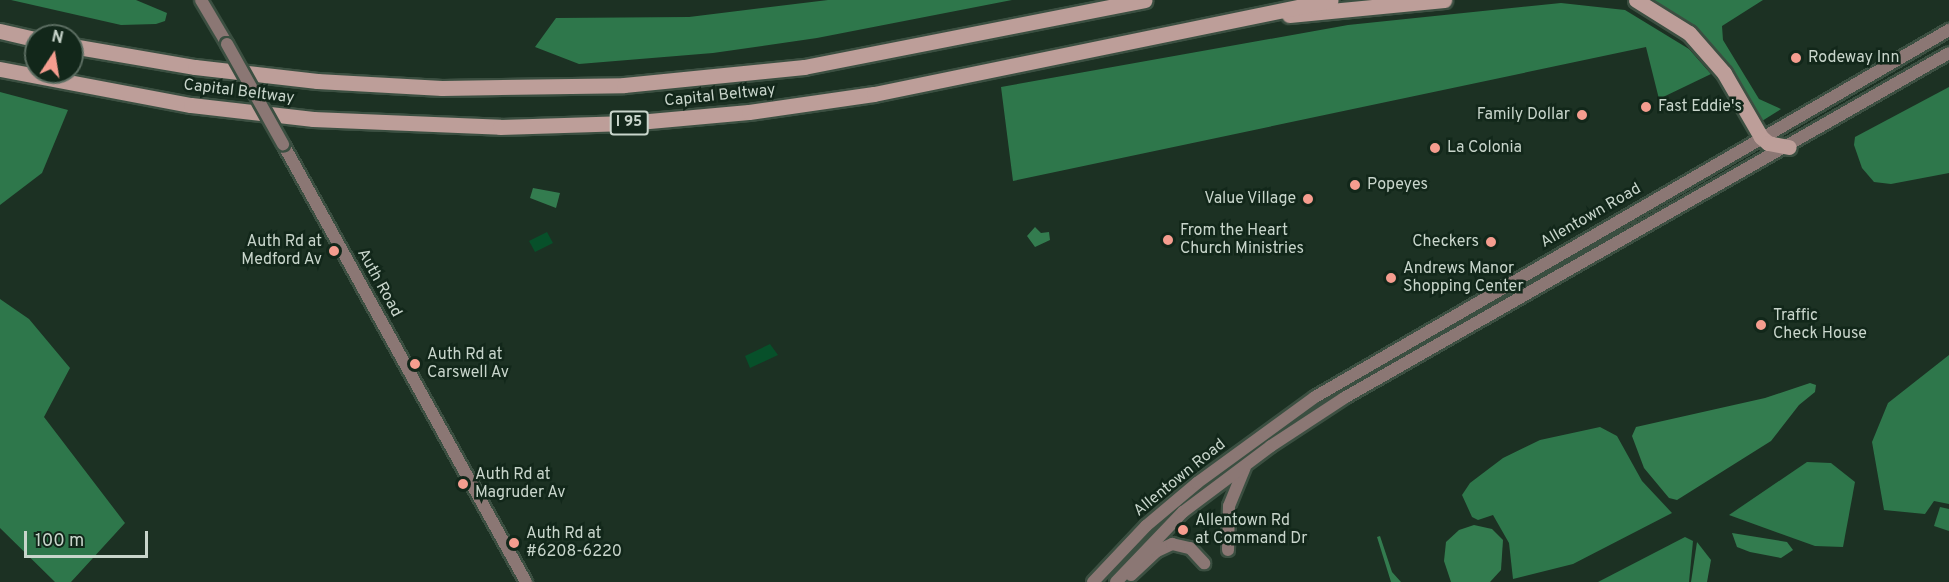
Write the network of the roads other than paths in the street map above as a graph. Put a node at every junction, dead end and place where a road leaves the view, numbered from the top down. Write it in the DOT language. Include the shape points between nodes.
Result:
graph roads {
  1 [pos="201,0"];
  2 [pos="1144,0"];
  3 [pos="1330,0"];
  4 [pos="1444,0"];
  5 [pos="1636,0"];
  6 [pos="1252,16"];
  7 [pos="1949,30"];
  8 [pos="0,31"];
  9 [pos="24,36"];
  10 [pos="84,48"];
  11 [pos="1949,53"];
  12 [pos="0,69"];
  13 [pos="1761,137"];
  14 [pos="1789,147"];
  15 [pos="1247,464"];
  16 [pos="1228,550"];
  17 [pos="1204,563"];
  18 [pos="526,582"];
  19 [pos="1094,582"];
  20 [pos="1116,582"];
  21 [pos="1123,582"];
  1 -- 18 [label="main road, Auth Road, bridge"];
  2 -- 10 [label="highway, Capital Beltway" via="815,65 624,85 442,88 317,81 195,67"];
  3 -- 6 [label="highway, Capital Beltway / I 95"];
  4 -- 6 [label="highway" via="1318,15"];
  5 -- 13 [label="highway" via="1679,25 1704,48 1724,73"];
  6 -- 12 [label="highway, Capital Beltway / I 95" via="874,94 691,118 593,124 453,126 313,119 191,105"];
  7 -- 13 [label="main road, Allentown Road"];
  8 -- 9 [label="highway"];
  11 -- 14 [label="main road, Allentown Road"];
  13 -- 14 [label="highway" via="1771,144"];
  13 -- 19 [label="main road, Allentown Road" via="1306,403 1180,496"];
  14 -- 15 [label="main road, Allentown Road" via="1344,398"];
  15 -- 16 [label="main road" via="1229,506"];
  15 -- 20 [label="main road, Allentown Road" via="1183,512"];
  17 -- 21 [label="main road" via="1199,554 1183,545 1165,545"];
}
